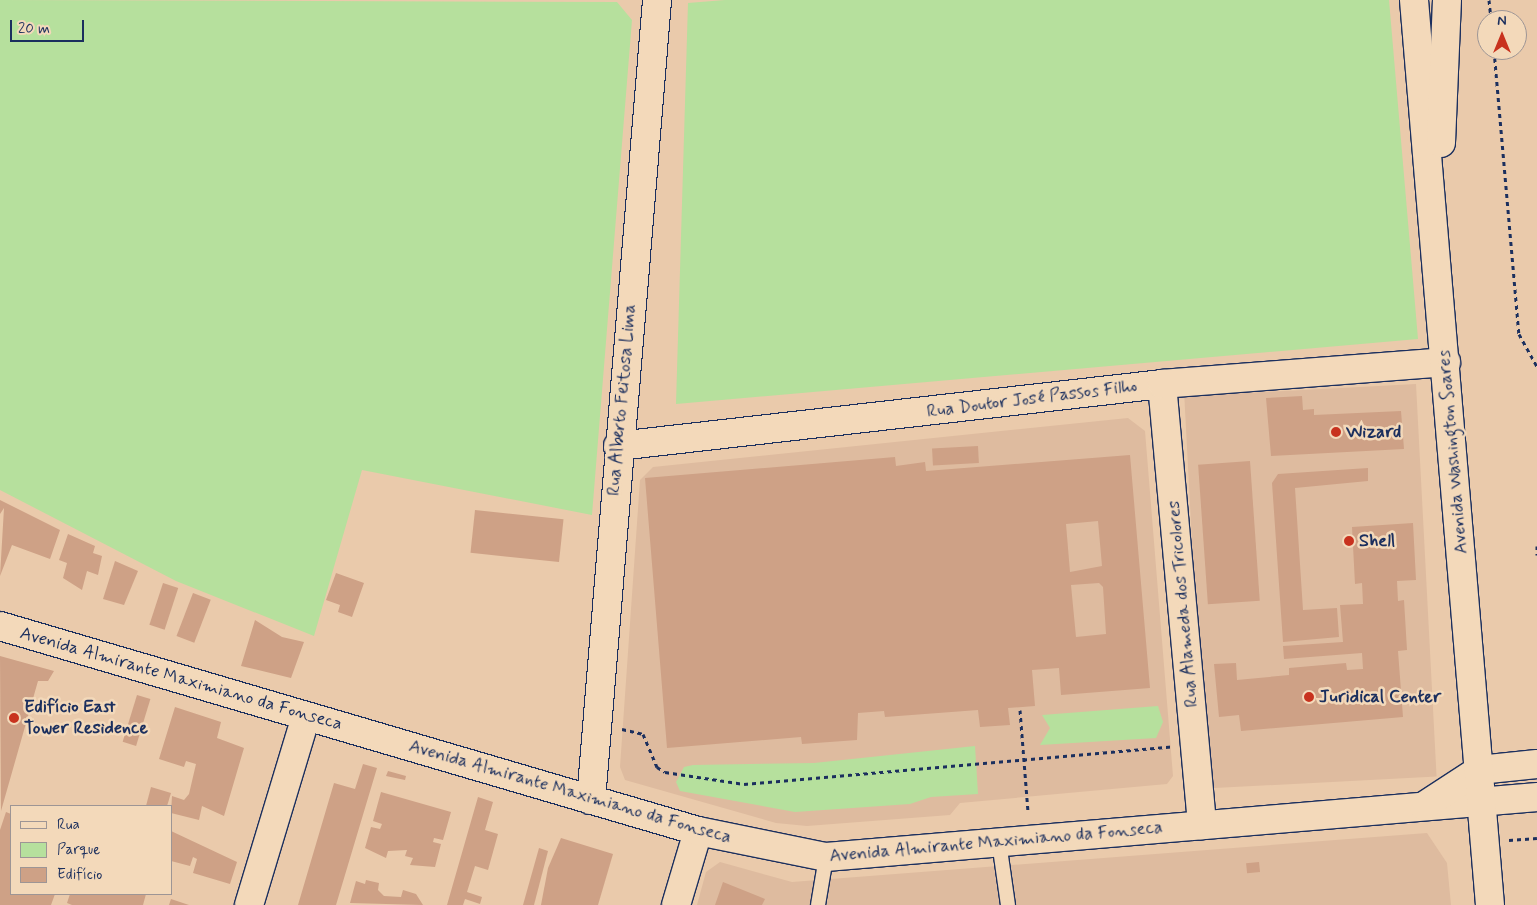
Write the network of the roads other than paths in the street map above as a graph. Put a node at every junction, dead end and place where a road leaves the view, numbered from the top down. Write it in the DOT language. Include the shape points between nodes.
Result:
graph roads {
  1 [pos="657,0"];
  2 [pos="1414,0"];
  3 [pos="1447,0"];
  4 [pos="1435,234"];
  5 [pos="1446,362"];
  6 [pos="1162,384"];
  7 [pos="618,446"];
  8 [pos="0,626"];
  9 [pos="306,716"];
  10 [pos="1537,764"];
  11 [pos="1479,770"];
  12 [pos="1537,798"];
  13 [pos="591,800"];
  14 [pos="1482,802"];
  15 [pos="1423,806"];
  16 [pos="1202,824"];
  17 [pos="698,831"];
  18 [pos="999,842"];
  19 [pos="826,856"];
  20 [pos="249,905"];
  21 [pos="676,905"];
  22 [pos="818,905"];
  23 [pos="1008,905"];
  24 [pos="1490,905"];
  1 -- 7 [label="main road, Rua Alberto Feitosa Lima"];
  2 -- 4 [label="main road, Avenida Washington Soares"];
  3 -- 4 [label="main road"];
  4 -- 5 [label="main road, Avenida Washington Soares"];
  5 -- 6 [label="main road, Rua Doutor José Passos Filho"];
  5 -- 11 [label="main road, Avenida Washington Soares"];
  6 -- 7 [label="main road, Rua Doutor José Passos Filho"];
  6 -- 16 [label="main road, Rua Alameda dos Tricolores"];
  7 -- 13 [label="main road, Rua Alberto Feitosa Lima"];
  8 -- 9 [label="main road, Avenida Almirante Maximiano da Fonseca"];
  9 -- 13 [label="main road, Avenida Almirante Maximiano da Fonseca"];
  9 -- 20 [label="main road"];
  10 -- 11 [label="main road"];
  11 -- 14 [label="main road, Avenida Washington Soares"];
  11 -- 15 [label="main road, Avenida Almirante Maximiano da Fonseca"];
  12 -- 14 [label="main road, Avenida Almirante Maximiano da Fonseca"];
  13 -- 17 [label="main road, Avenida Almirante Maximiano da Fonseca"];
  14 -- 15 [label="main road, Avenida Almirante Maximiano da Fonseca"];
  14 -- 24 [label="main road, Avenida Washington Soares"];
  15 -- 16 [label="main road, Avenida Almirante Maximiano da Fonseca"];
  16 -- 18 [label="main road, Avenida Almirante Maximiano da Fonseca"];
  17 -- 19 [label="main road, Avenida Almirante Maximiano da Fonseca"];
  17 -- 21 [label="main road"];
  18 -- 19 [label="main road, Avenida Almirante Maximiano da Fonseca"];
  18 -- 23 [label="lane"];
  19 -- 22 [label="lane"];
}
